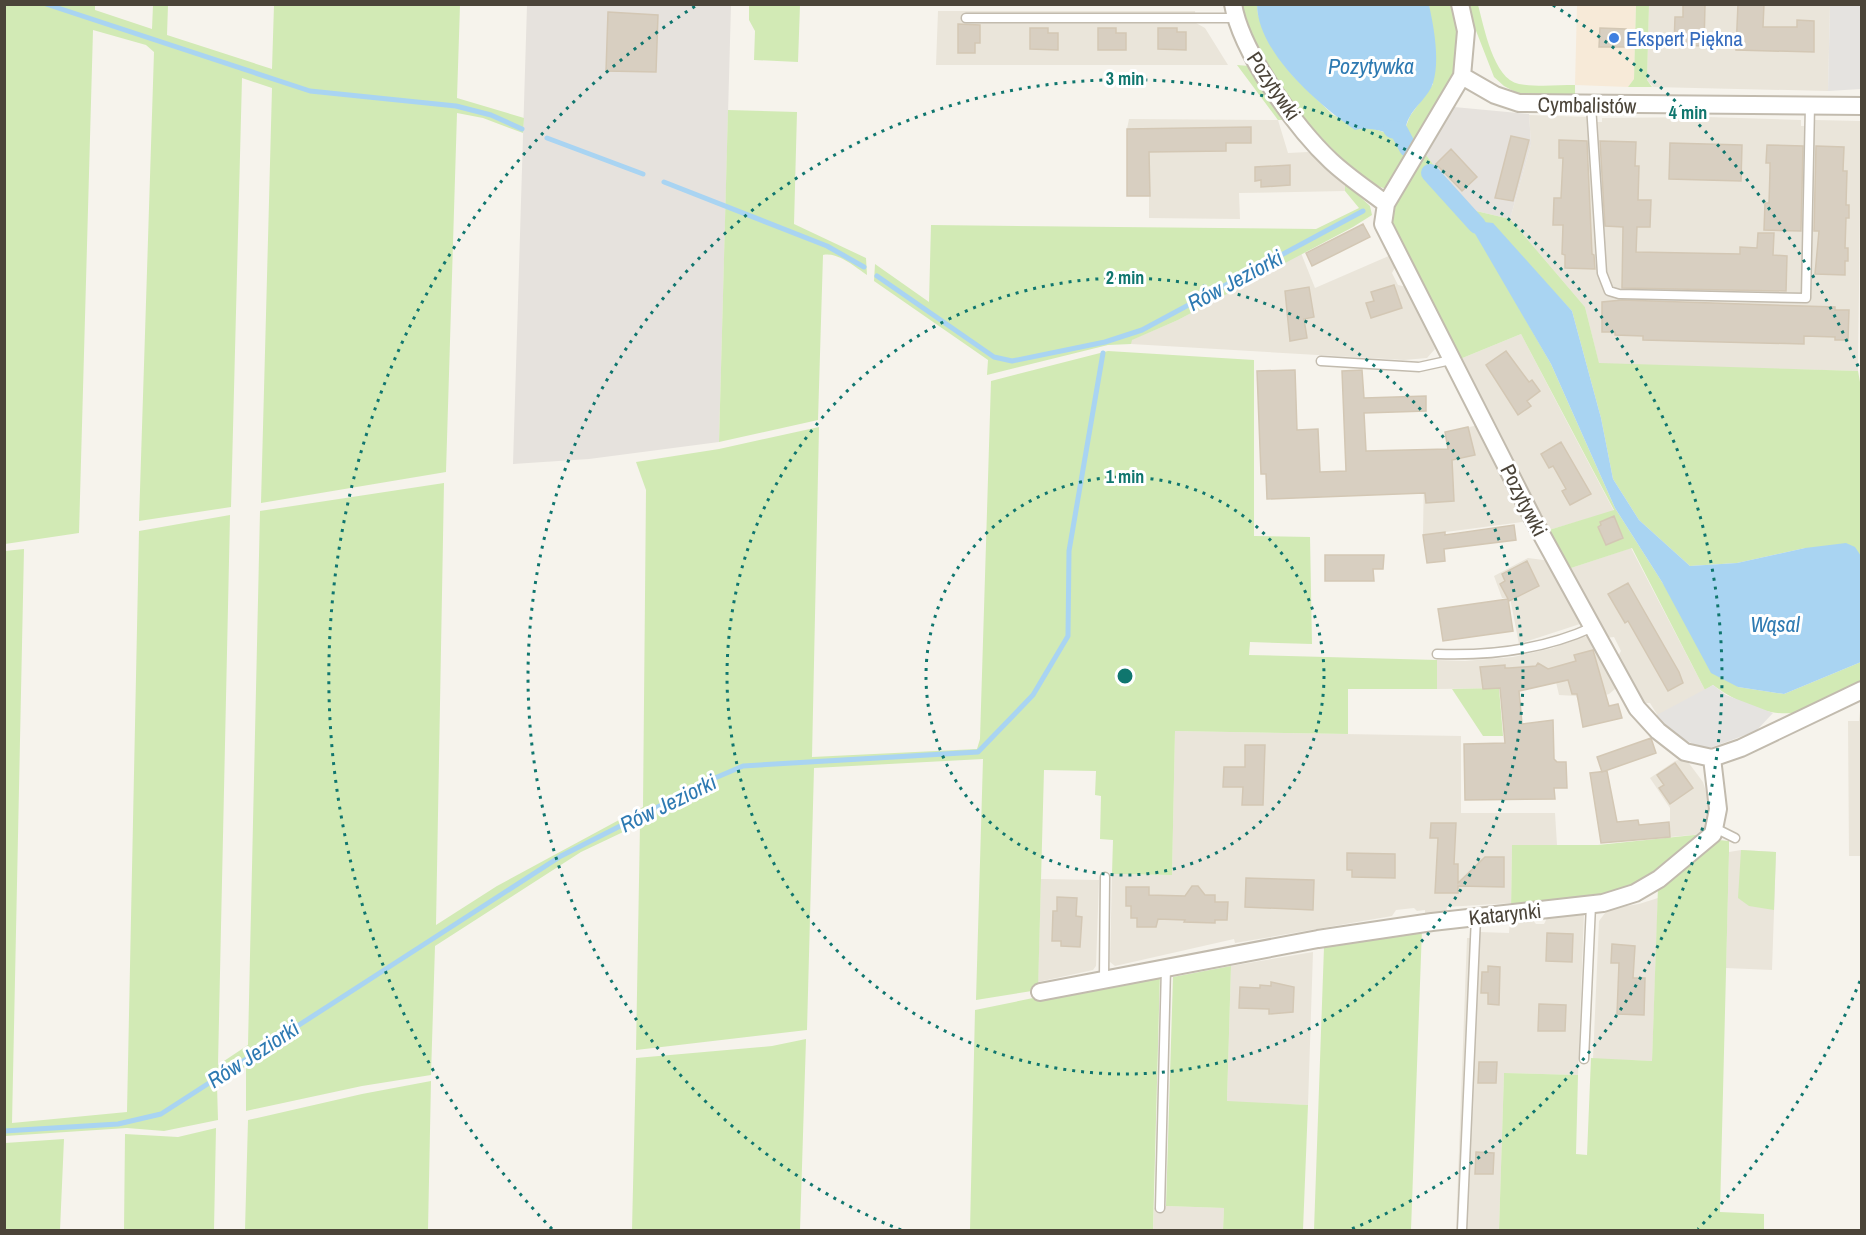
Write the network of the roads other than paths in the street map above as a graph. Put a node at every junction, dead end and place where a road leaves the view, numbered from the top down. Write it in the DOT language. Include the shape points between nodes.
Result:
graph roads {
  1 [pos="1460,4"];
  2 [pos="1235,11"];
  3 [pos="966,18"];
  4 [pos="1462,76"];
  5 [pos="1591,105"];
  6 [pos="1809,105"];
  7 [pos="1862,106"];
  8 [pos="1386,204"];
  9 [pos="1451,360"];
  10 [pos="1321,361"];
  11 [pos="1593,627"];
  12 [pos="1437,654"];
  13 [pos="1862,690"];
  14 [pos="1712,758"];
  15 [pos="1715,828"];
  16 [pos="1736,838"];
  17 [pos="1105,877"];
  18 [pos="1591,905"];
  19 [pos="1476,917"];
  20 [pos="1166,966"];
  21 [pos="1104,979"];
  22 [pos="1040,992"];
  23 [pos="1584,1059"];
  24 [pos="1160,1208"];
  25 [pos="1462,1230"];
  1 -- 4 [label="street" via="1466,31"];
  2 -- 3 [label="lane"];
  2 -- 8 [label="street, Pozytywki" via="1250,53 1301,125 1330,160"];
  4 -- 5 [label="street, Cymbalistów" via="1518,103"];
  4 -- 8 [label="street"];
  5 -- 6 [label="street, Cymbalistów"];
  5 -- 6 [label="lane" via="1602,273 1609,291 1806,298"];
  6 -- 7 [label="street, Cymbalistów"];
  8 -- 9 [label="street, Pozytywki" via="1386,234"];
  9 -- 10 [label="lane" via="1419,367"];
  9 -- 11 [label="street, Pozytywki"];
  11 -- 12 [label="lane" via="1500,654"];
  11 -- 14 [label="street, Pozytywki" via="1646,718 1678,748"];
  13 -- 14 [label="street"];
  14 -- 15 [label="street" via="1718,809"];
  15 -- 16 [label="lane"];
  15 -- 18 [label="street, Katarynki" via="1710,838 1651,885"];
  17 -- 21 [label="lane"];
  18 -- 19 [label="street, Katarynki"];
  18 -- 23 [label="lane"];
  19 -- 20 [label="street, Katarynki"];
  19 -- 25 [label="lane"];
  20 -- 21 [label="street, Katarynki"];
  20 -- 24 [label="lane"];
  21 -- 22 [label="street, Katarynki"];
}
